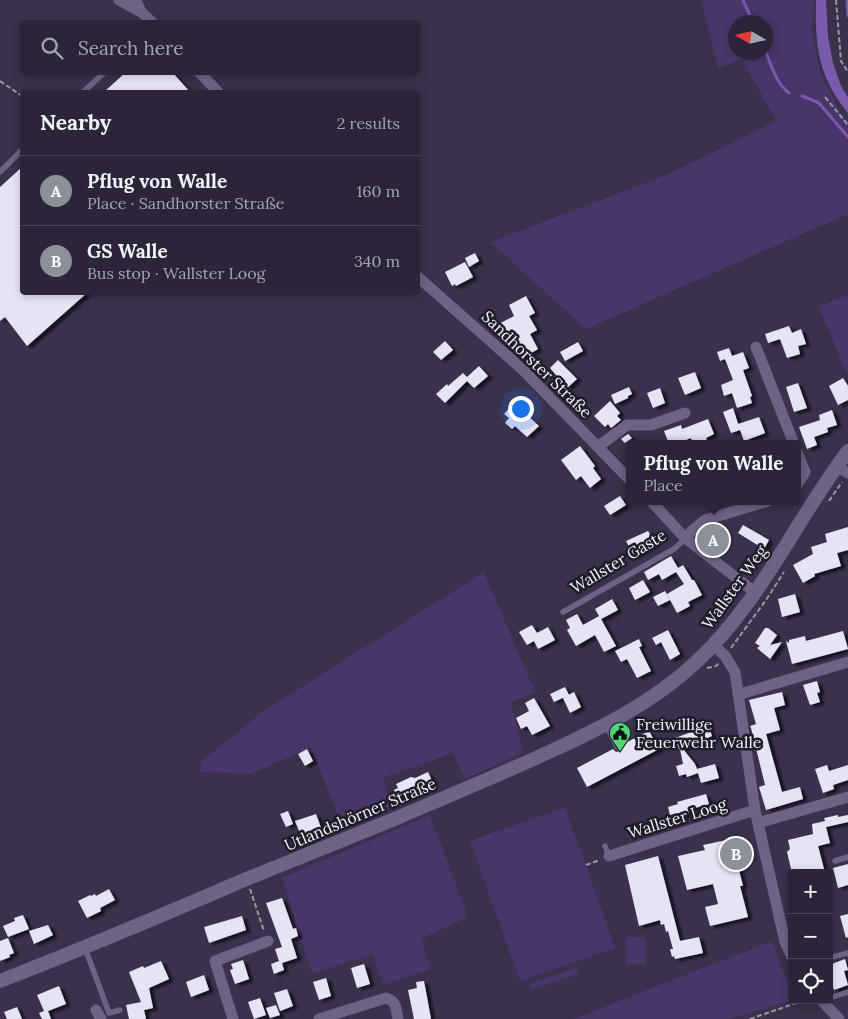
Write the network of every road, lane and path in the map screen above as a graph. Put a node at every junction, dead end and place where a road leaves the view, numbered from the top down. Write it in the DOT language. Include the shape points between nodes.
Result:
graph roads {
  1 [pos="119,0"];
  2 [pos="136,0"];
  3 [pos="836,0"];
  4 [pos="141,12"];
  5 [pos="150,20"];
  6 [pos="848,72"];
  7 [pos="102,75"];
  8 [pos="202,75"];
  9 [pos="0,81"];
  10 [pos="85,90"];
  11 [pos="216,90"];
  12 [pos="20,95"];
  13 [pos="825,97"];
  14 [pos="848,125"];
  15 [pos="20,152"];
  16 [pos="0,172"];
  17 [pos="420,279"];
  18 [pos="756,347"];
  19 [pos="685,413"];
  20 [pos="792,440"];
  21 [pos="599,446"];
  22 [pos="848,451"];
  23 [pos="801,462"];
  24 [pos="842,469"];
  25 [pos="626,475"];
  26 [pos="801,478"];
  27 [pos="654,505"];
  28 [pos="755,505"];
  29 [pos="685,538"];
  30 [pos="761,596"];
  31 [pos="563,612"];
  32 [pos="714,645"];
  33 [pos="725,656"];
  34 [pos="848,662"];
  35 [pos="740,694"];
  36 [pos="606,724"];
  37 [pos="617,747"];
  38 [pos="848,797"];
  39 [pos="755,810"];
  40 [pos="758,823"];
  41 [pos="607,851"];
  42 [pos="848,857"];
  43 [pos="835,861"];
  44 [pos="586,866"];
  45 [pos="246,880"];
  46 [pos="268,941"];
  47 [pos="85,948"];
  48 [pos="788,948"];
  49 [pos="848,953"];
  50 [pos="833,957"];
  51 [pos="0,981"];
  52 [pos="848,992"];
  53 [pos="833,997"];
  54 [pos="793,1004"];
  55 [pos="827,1004"];
  56 [pos="120,1010"];
  57 [pos="233,1019"];
  58 [pos="320,1019"];
  59 [pos="398,1019"];
  60 [pos="750,1019"];
  61 [pos="839,1019"];
  1 -- 4 [label="street"];
  2 -- 4 [label="street"];
  3 -- 6 [label="path" via="841,61"];
  4 -- 5 [label="street"];
  7 -- 10 [label="lane"];
  8 -- 11 [label="street"];
  9 -- 12 [label="path"];
  13 -- 14 [label="path"];
  15 -- 16 [label="lane"];
  17 -- 21 [label="street, Sandhorster Straße" via="523,370"];
  18 -- 20 [label="street"];
  19 -- 21 [label="street" via="651,425 627,425"];
  21 -- 25 [label="street, Sandhorster Straße"];
  22 -- 24 [label="street, Wallster Weg"];
  23 -- 26 [label="street" via="805,472"];
  24 -- 30 [label="street, Wallster Weg" via="804,513"];
  27 -- 29 [label="street"];
  28 -- 29 [label="street, Wallster Gaste" via="705,520"];
  29 -- 30 [label="street"];
  29 -- 31 [label="lane, Wallster Gaste" via="674,549"];
  30 -- 32 [label="street, Wallster Weg"];
  30 -- 33 [label="path"];
  32 -- 33 [label="street"];
  32 -- 36 [label="street, Utlandshörner Straße" via="674,683"];
  33 -- 35 [label="street" via="735,672"];
  34 -- 35 [label="street"];
  35 -- 39 [label="street"];
  36 -- 37 [label="lane"];
  36 -- 45 [label="street, Utlandshörner Straße" via="485,781"];
  38 -- 40 [label="street"];
  39 -- 40 [label="street"];
  39 -- 41 [label="street, Wallster Loog"];
  40 -- 48 [label="street"];
  41 -- 44 [label="path"];
  42 -- 43 [label="lane"];
  45 -- 46 [label="path"];
  45 -- 47 [label="street, Utlandshörner Straße"];
  46 -- 57 [label="street" via="215,961"];
  47 -- 51 [label="street, Utlandshörner Straße"];
  47 -- 56 [label="lane" via="109,1013"];
  49 -- 50 [label="lane"];
  52 -- 53 [label="lane"];
  54 -- 60 [label="path"];
  55 -- 61 [label="street"];
  58 -- 59 [label="street" via="386,998 395,1003"];
}
